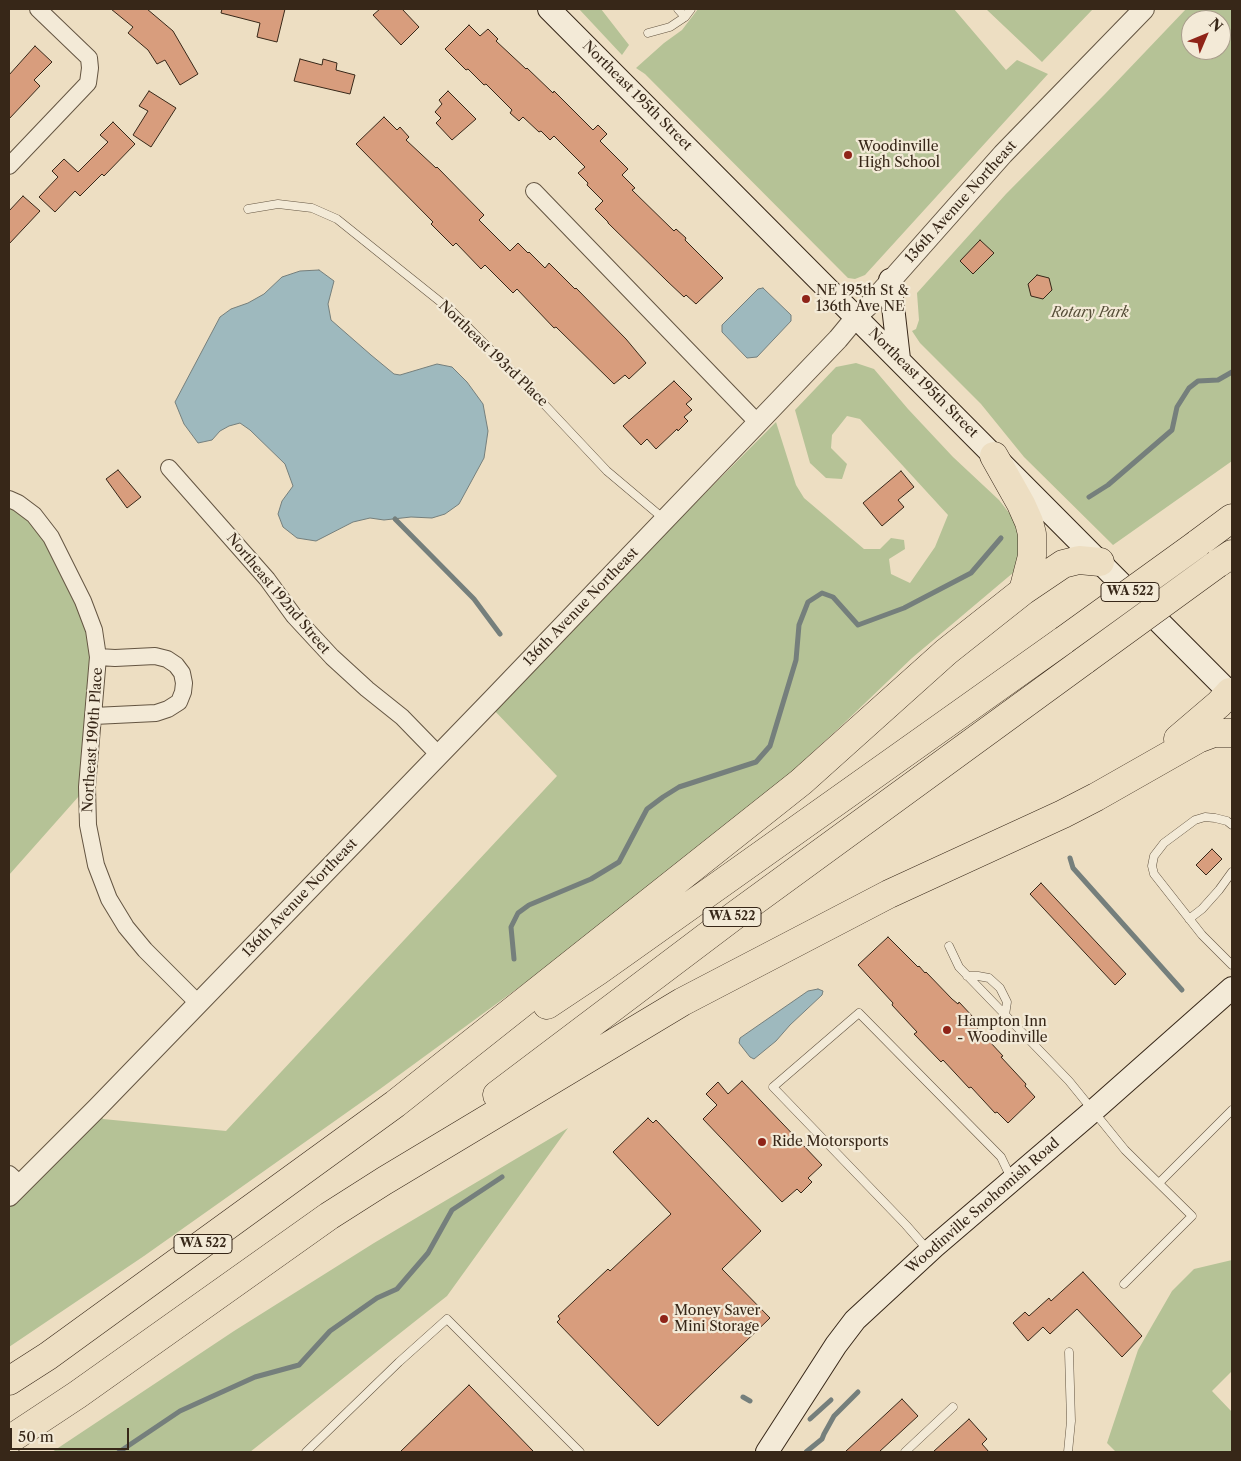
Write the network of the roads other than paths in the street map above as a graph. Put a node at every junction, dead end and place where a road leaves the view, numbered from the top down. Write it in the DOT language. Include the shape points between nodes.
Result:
graph roads {
  1 [pos="38,9"];
  2 [pos="549,9"];
  3 [pos="678,9"];
  4 [pos="691,9"];
  5 [pos="1144,9"];
  6 [pos="685,17"];
  7 [pos="648,33"];
  8 [pos="9,166"];
  9 [pos="534,191"];
  10 [pos="248,209"];
  11 [pos="890,280"];
  12 [pos="856,316"];
  13 [pos="899,359"];
  14 [pos="757,422"];
  15 [pos="994,456"];
  16 [pos="170,468"];
  17 [pos="9,499"];
  18 [pos="1232,518"];
  19 [pos="664,519"];
  20 [pos="1225,559"];
  21 [pos="1100,562"];
  22 [pos="1023,590"];
  23 [pos="98,657"];
  24 [pos="1231,693"];
  25 [pos="94,716"];
  26 [pos="1232,733"];
  27 [pos="438,754"];
  28 [pos="1123,780"];
  29 [pos="1232,825"];
  30 [pos="1232,872"];
  31 [pos="1189,918"];
  32 [pos="949,946"];
  33 [pos="1232,965"];
  34 [pos="967,976"];
  35 [pos="1232,988"];
  36 [pos="198,1003"];
  37 [pos="1006,1015"];
  38 [pos="395,1104"];
  39 [pos="1232,1110"];
  40 [pos="1093,1111"];
  41 [pos="384,1180"];
  42 [pos="1012,1180"];
  43 [pos="1158,1184"];
  44 [pos="13,1185"];
  45 [pos="929,1251"];
  46 [pos="1124,1284"];
  47 [pos="1069,1352"];
  48 [pos="9,1381"];
  49 [pos="953,1407"];
  50 [pos="9,1440"];
  51 [pos="306,1452"];
  52 [pos="580,1452"];
  53 [pos="767,1452"];
  54 [pos="905,1452"];
  55 [pos="1068,1452"];
  1 -- 8 [label="street" via="89,58 88,83"];
  2 -- 12 [label="main road, Northeast 195th Street"];
  3 -- 6 [label="lane"];
  4 -- 6 [label="lane"];
  5 -- 11 [label="street, 136th Avenue Northeast" via="1003,154"];
  6 -- 7 [label="lane" via="670,27"];
  9 -- 14 [label="street"];
  10 -- 19 [label="lane, Northeast 193rd Place" via="278,204 312,208 337,219 453,312 607,472"];
  11 -- 12 [label="street, 136th Avenue Northeast"];
  11 -- 13 [label="main road"];
  12 -- 13 [label="main road, Northeast 195th Street"];
  12 -- 14 [label="street, 136th Avenue Northeast" via="838,340"];
  13 -- 15 [label="main road, Northeast 195th Street"];
  14 -- 19 [label="street, 136th Avenue Northeast"];
  15 -- 21 [label="main road, Northeast 195th Street"];
  15 -- 22 [label="highway" via="1021,504 1032,534 1032,556"];
  16 -- 27 [label="street, Northeast 192nd Street" via="332,657 402,717"];
  17 -- 23 [label="street, Northeast 190th Place" via="34,515 52,537 83,600 94,630"];
  18 -- 38 [label="highway, WA 522, bridge" via="598,970"];
  19 -- 27 [label="street, 136th Avenue Northeast"];
  20 -- 41 [label="highway, WA 522, bridge" via="734,916"];
  21 -- 22 [label="highway" via="1079,560 1063,564"];
  21 -- 24 [label="main road, Northeast 195th Street"];
  22 -- 38 [label="highway" via="946,652 801,782"];
  23 -- 25 [label="street, Northeast 190th Place"];
  23 -- 25 [label="street" via="155,656 167,659 176,665 184,683 179,702 156,714"];
  24 -- 28 [label="highway" via="1176,741"];
  25 -- 36 [label="street, Northeast 190th Place" via="87,787 88,825 96,865 109,899 126,927"];
  26 -- 28 [label="highway" via="1206,735"];
  27 -- 36 [label="street, 136th Avenue Northeast"];
  28 -- 41 [label="highway" via="1063,814 889,894 682,1002"];
  29 -- 31 [label="lane" via="1215,818 1195,820 1164,843 1154,856 1154,874"];
  30 -- 31 [label="lane" via="1202,909"];
  31 -- 33 [label="lane"];
  32 -- 34 [label="lane"];
  34 -- 37 [label="lane"];
  34 -- 37 [label="lane" via="989,978 1000,988 1007,1002"];
  35 -- 40 [label="main road, Woodinville Snohomish Road"];
  36 -- 44 [label="street, 136th Avenue Northeast"];
  37 -- 40 [label="lane" via="1070,1081"];
  38 -- 48 [label="highway, WA 522"];
  39 -- 43 [label="lane"];
  40 -- 42 [label="main road, Woodinville Snohomish Road"];
  40 -- 43 [label="lane"];
  41 -- 50 [label="highway, WA 522"];
  42 -- 45 [label="main road, Woodinville Snohomish Road"];
  42 -- 45 [label="lane" via="1001,1157 859,1013 773,1087"];
  43 -- 46 [label="lane" via="1192,1216"];
  45 -- 53 [label="main road, Woodinville Snohomish Road" via="855,1320"];
  47 -- 55 [label="lane" via="1071,1421"];
  49 -- 54 [label="lane"];
  51 -- 52 [label="lane" via="447,1319"];
}
